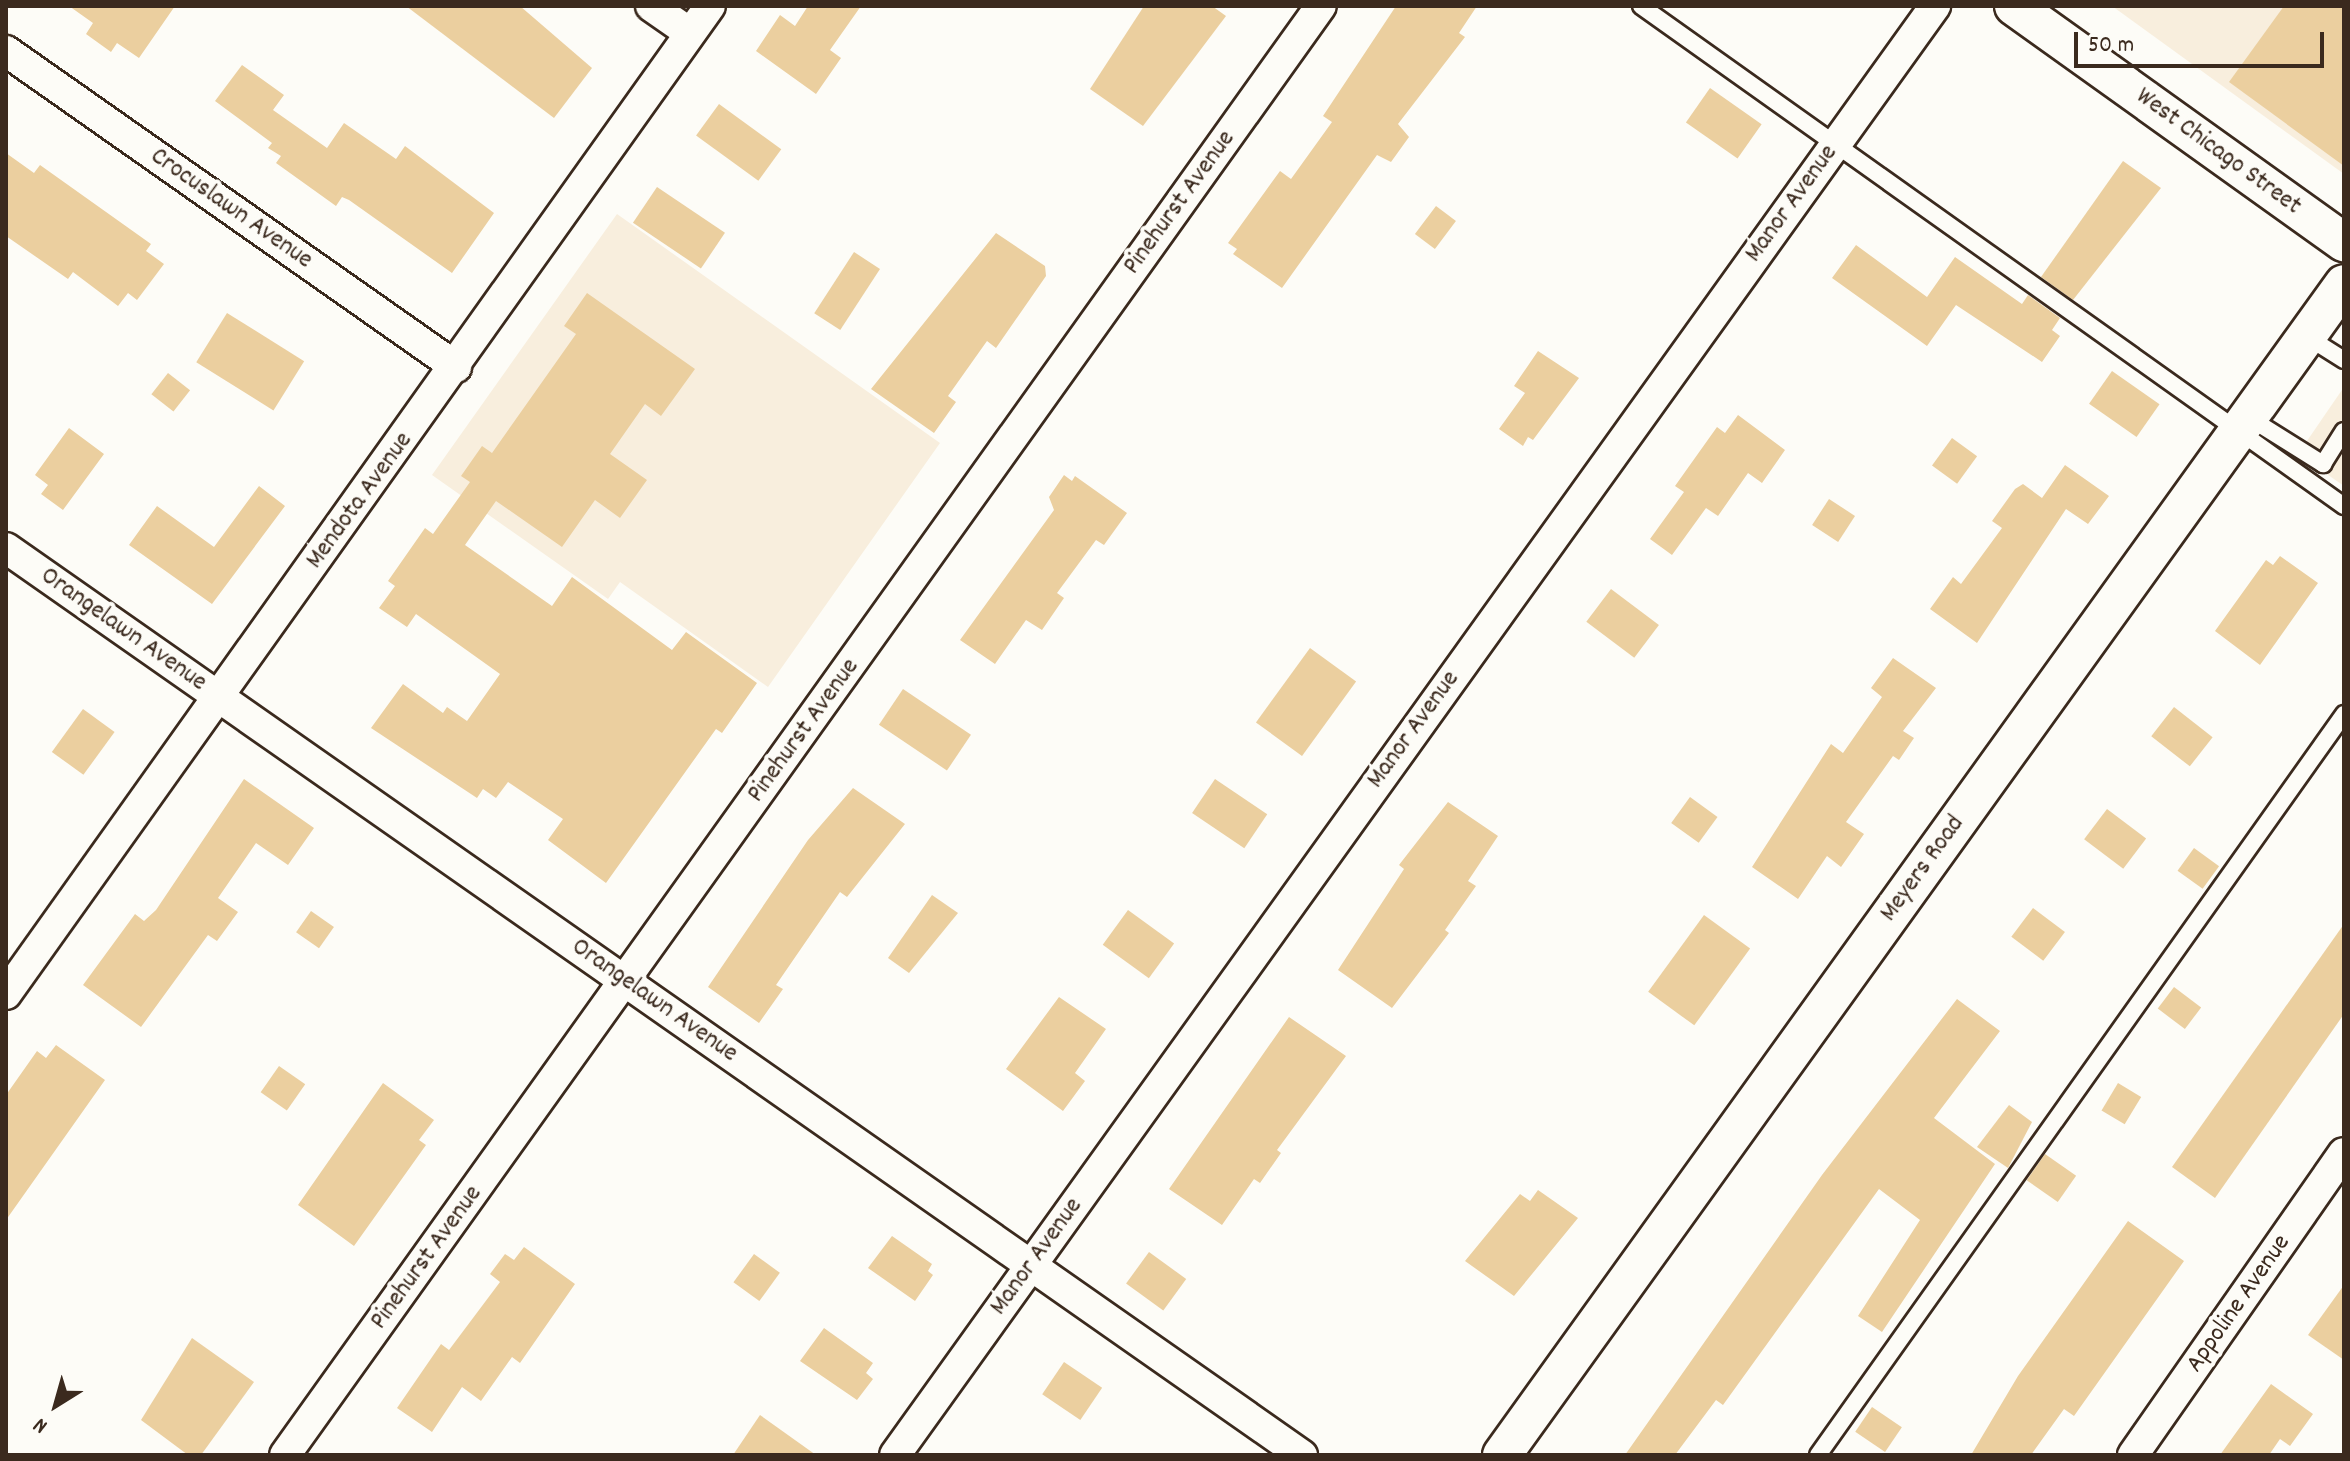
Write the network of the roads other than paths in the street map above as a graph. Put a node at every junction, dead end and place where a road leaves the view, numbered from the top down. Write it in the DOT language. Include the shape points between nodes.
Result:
graph roads {
  1 [pos="651,6"];
  2 [pos="710,6"];
  3 [pos="1321,6"];
  4 [pos="1641,6"];
  5 [pos="1935,6"];
  6 [pos="2014,6"];
  7 [pos="690,33"];
  8 [pos="6,51"];
  9 [pos="1835,144"];
  10 [pos="2344,242"];
  11 [pos="2344,284"];
  12 [pos="2306,336"];
  13 [pos="2344,360"];
  14 [pos="456,367"];
  15 [pos="2243,424"];
  16 [pos="2344,431"];
  17 [pos="2344,506"];
  18 [pos="6,548"];
  19 [pos="219,697"];
  20 [pos="2344,714"];
  21 [pos="625,981"];
  22 [pos="6,994"];
  23 [pos="2344,1153"];
  24 [pos="1030,1265"];
  25 [pos="285,1455"];
  26 [pos="895,1455"];
  27 [pos="1302,1455"];
  28 [pos="1502,1455"];
  29 [pos="1818,1455"];
  30 [pos="2133,1455"];
  1 -- 7 [label="street"];
  2 -- 7 [label="street, Mendota Avenue"];
  3 -- 21 [label="street, Pinehurst Avenue"];
  4 -- 9 [label="lane"];
  5 -- 9 [label="street, Manor Avenue"];
  6 -- 10 [label="street, West Chicago Street"];
  7 -- 14 [label="street, Mendota Avenue"];
  8 -- 14 [label="street, Crocuslawn Avenue"];
  9 -- 15 [label="lane"];
  9 -- 24 [label="street, Manor Avenue"];
  11 -- 12 [label="street, Meyers Road"];
  12 -- 13 [label="lane"];
  12 -- 15 [label="street, Meyers Road"];
  14 -- 19 [label="street, Mendota Avenue"];
  15 -- 16 [label="lane" via="2323,464"];
  15 -- 17 [label="lane"];
  15 -- 28 [label="street, Meyers Road"];
  18 -- 19 [label="street, Orangelawn Avenue"];
  19 -- 21 [label="street, Orangelawn Avenue"];
  19 -- 22 [label="street, Mendota Avenue"];
  20 -- 29 [label="lane"];
  21 -- 24 [label="street, Orangelawn Avenue"];
  21 -- 25 [label="street, Pinehurst Avenue"];
  23 -- 30 [label="street, Appoline Avenue"];
  24 -- 26 [label="street, Manor Avenue"];
  24 -- 27 [label="street, Orangelawn Avenue"];
}
